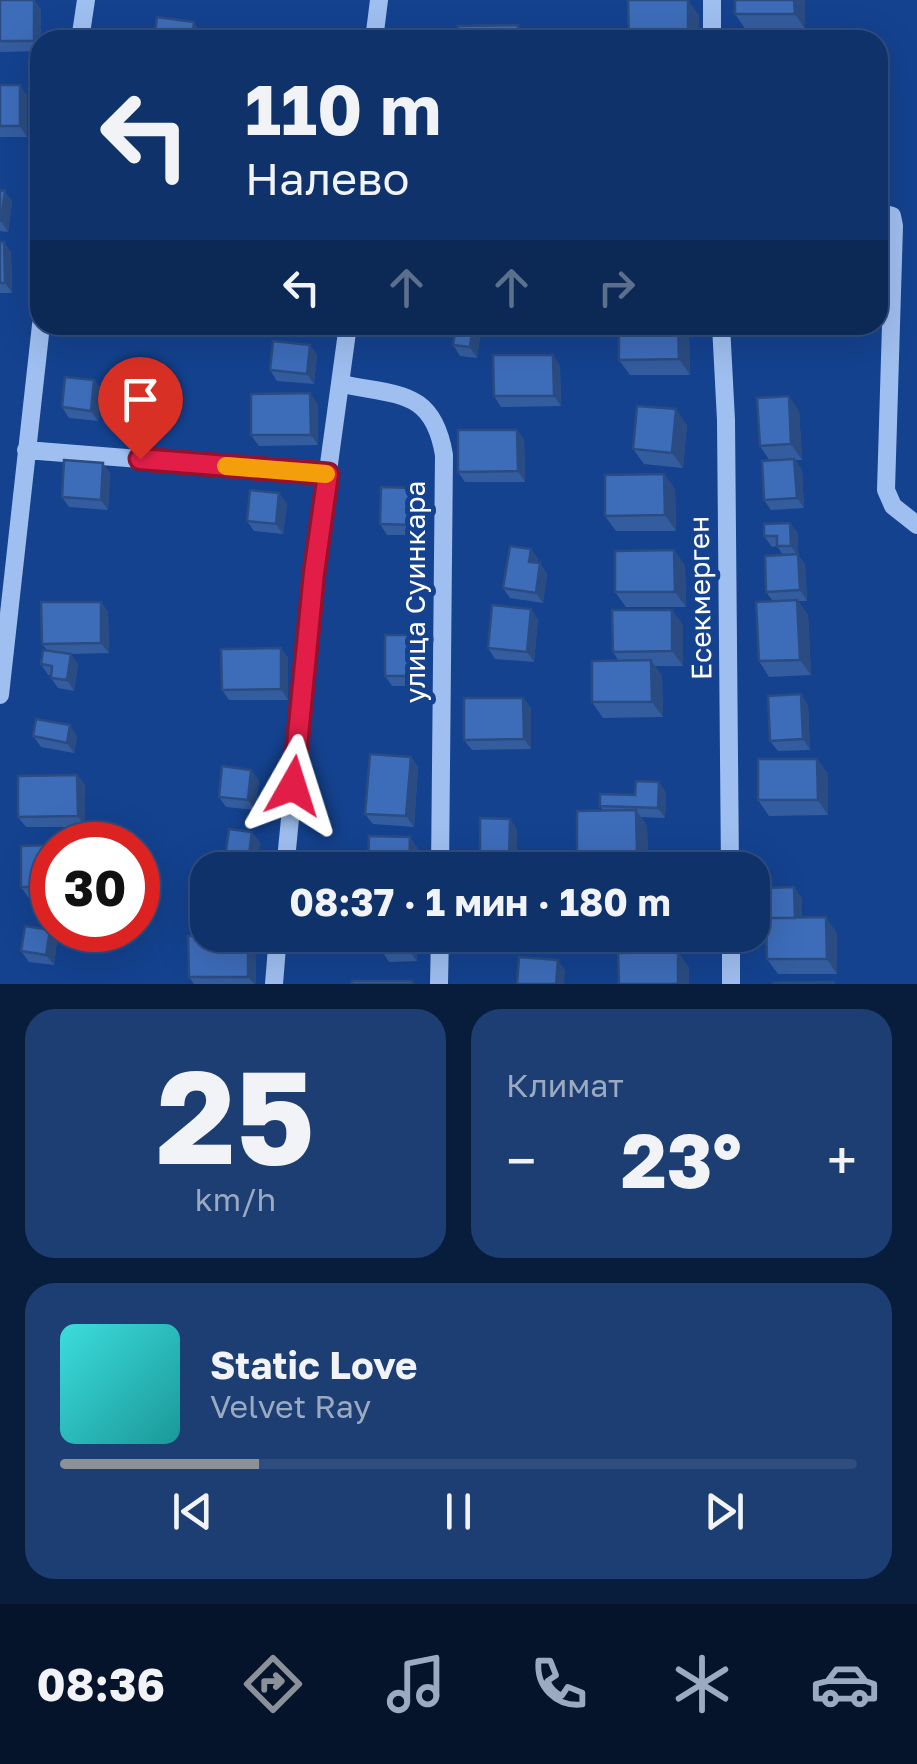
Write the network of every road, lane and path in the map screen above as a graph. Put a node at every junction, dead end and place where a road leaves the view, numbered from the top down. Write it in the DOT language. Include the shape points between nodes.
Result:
graph roads {
  1 [pos="86,0"];
  2 [pos="378,0"];
  3 [pos="712,0"];
  4 [pos="82,30"];
  5 [pos="375,30"];
  6 [pos="712,30"];
  7 [pos="888,215"];
  8 [pos="40,335"];
  9 [pos="347,335"];
  10 [pos="722,335"];
  11 [pos="342,384"];
  12 [pos="26,450"];
  13 [pos="328,474"];
  14 [pos="917,526"];
  15 [pos="0,695"];
  16 [pos="287,852"];
  17 [pos="440,852"];
  18 [pos="730,852"];
  19 [pos="277,952"];
  20 [pos="440,952"];
  21 [pos="731,952"];
  22 [pos="274,984"];
  23 [pos="440,984"];
  24 [pos="732,984"];
  1 -- 4 [label="street"];
  2 -- 5 [label="street"];
  3 -- 6 [label="street"];
  7 -- 14 [label="street" via="894,226 886,490 893,506"];
  8 -- 12 [label="street"];
  9 -- 11 [label="street"];
  10 -- 18 [label="street, Eсекмерген"];
  11 -- 13 [label="street"];
  11 -- 17 [label="street, улица Суинкара" via="416,401 440,428"];
  12 -- 13 [label="street"];
  12 -- 15 [label="street"];
  13 -- 16 [label="street"];
  19 -- 22 [label="street"];
  20 -- 23 [label="street"];
  21 -- 24 [label="street"];
}
